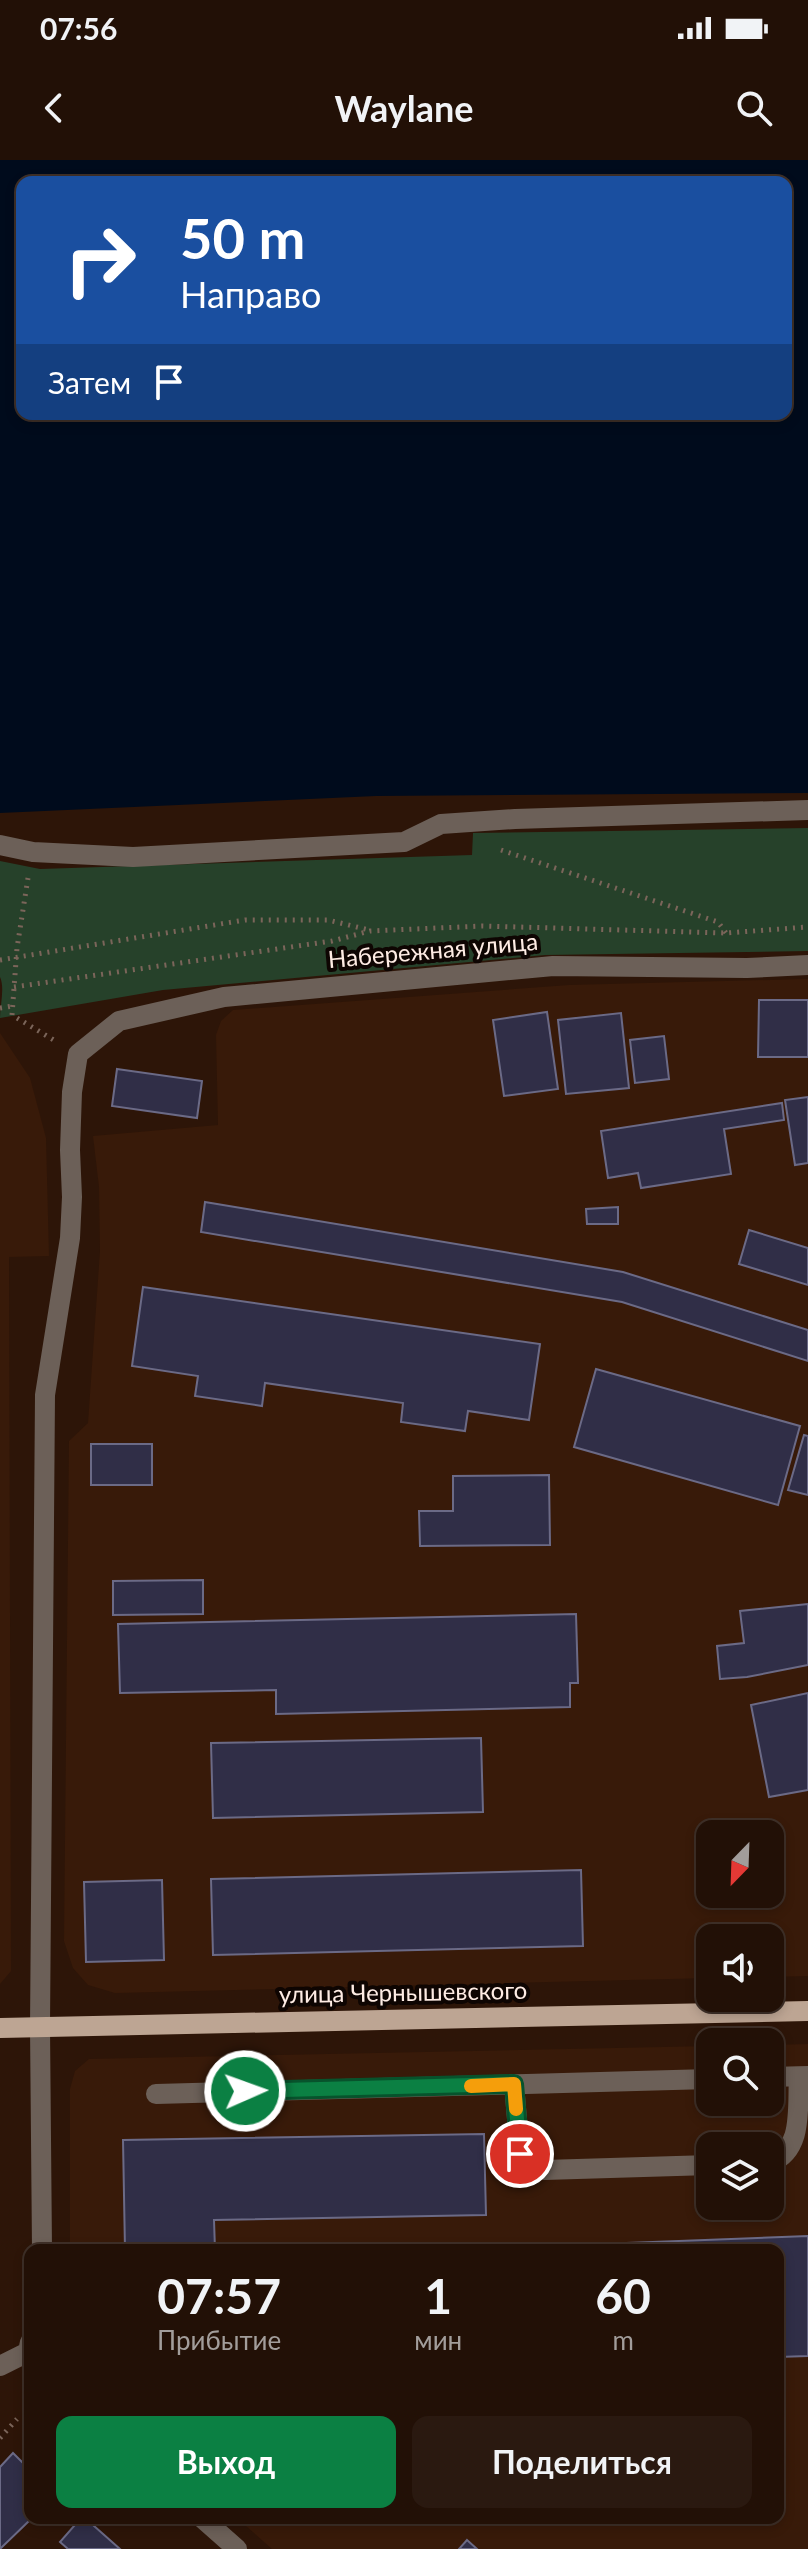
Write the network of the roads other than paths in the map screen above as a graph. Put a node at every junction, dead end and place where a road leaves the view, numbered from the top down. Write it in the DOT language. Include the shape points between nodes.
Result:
graph roads {
  1 [pos="808,810"];
  2 [pos="0,845"];
  3 [pos="808,965"];
  4 [pos="808,2011"];
  5 [pos="40,2027"];
  6 [pos="0,2028"];
  7 [pos="803,2077"];
  8 [pos="696,2079"];
  9 [pos="514,2084"];
  10 [pos="156,2094"];
  11 [pos="784,2156"];
  12 [pos="696,2165"];
  13 [pos="42,2244"];
  14 [pos="24,2352"];
  15 [pos="0,2366"];
  16 [pos="209,2524"];
  17 [pos="237,2549"];
  1 -- 2 [label="street" via="441,824 404,842 133,857 33,852"];
  3 -- 5 [label="street, Набережная улица" via="553,966 224,997 119,1021 78,1054 72,1092 70,1238 45,1395"];
  4 -- 5 [label="main road, улица Чернышевского"];
  5 -- 6 [label="main road, улица Чернышевского"];
  5 -- 13 [label="street"];
  7 -- 11 [label="street" via="795,2138"];
  8 -- 9 [label="street"];
  9 -- 10 [label="street"];
  9 -- 12 [label="street" via="520,2154 530,2166 544,2170"];
  14 -- 15 [label="street"];
  16 -- 17 [label="street"];
}
